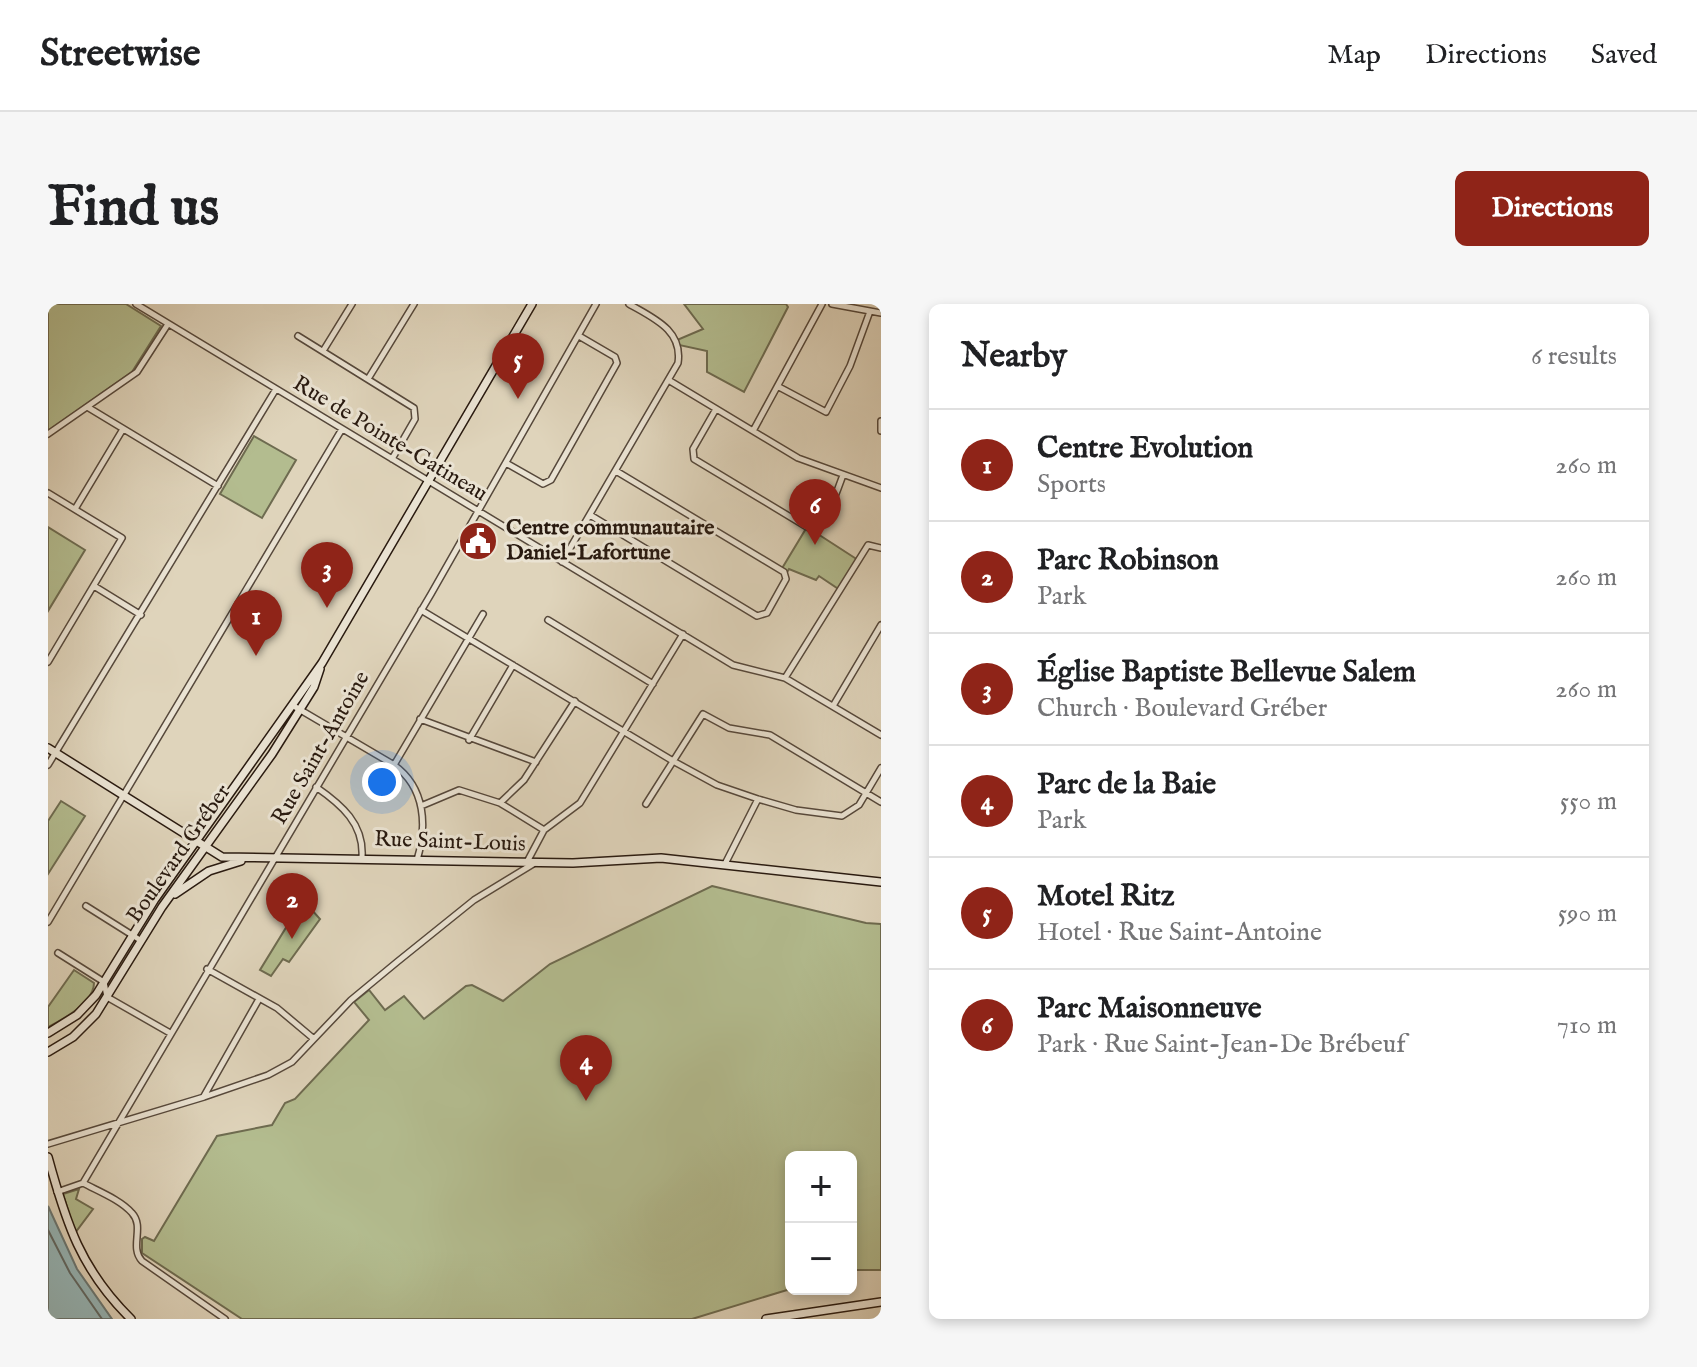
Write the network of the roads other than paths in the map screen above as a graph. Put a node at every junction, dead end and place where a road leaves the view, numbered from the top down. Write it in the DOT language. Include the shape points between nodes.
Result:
graph roads {
  1 [pos="136,304"];
  2 [pos="352,304"];
  3 [pos="414,304"];
  4 [pos="532,304"];
  5 [pos="596,304"];
  6 [pos="629,304"];
  7 [pos="832,304"];
  8 [pos="820,305"];
  9 [pos="881,313"];
  10 [pos="869,314"];
  11 [pos="168,324"];
  12 [pos="298,336"];
  13 [pos="579,336"];
  14 [pos="323,352"];
  15 [pos="368,379"];
  16 [pos="670,381"];
  17 [pos="779,387"];
  18 [pos="276,389"];
  19 [pos="89,408"];
  20 [pos="716,409"];
  21 [pos="881,421"];
  22 [pos="123,429"];
  23 [pos="342,429"];
  24 [pos="753,431"];
  25 [pos="881,431"];
  26 [pos="48,434"];
  27 [pos="392,459"];
  28 [pos="506,463"];
  29 [pos="616,471"];
  30 [pos="843,475"];
  31 [pos="428,481"];
  32 [pos="218,486"];
  33 [pos="881,488"];
  34 [pos="48,493"];
  35 [pos="75,509"];
  36 [pos="478,511"];
  37 [pos="590,515"];
  38 [pos="881,548"];
  39 [pos="562,562"];
  40 [pos="94,586"];
  41 [pos="421,610"];
  42 [pos="483,614"];
  43 [pos="141,615"];
  44 [pos="548,620"];
  45 [pos="881,625"];
  46 [pos="683,634"];
  47 [pos="469,637"];
  48 [pos="48,662"];
  49 [pos="513,664"];
  50 [pos="785,678"];
  51 [pos="653,684"];
  52 [pos="575,701"];
  53 [pos="833,706"];
  54 [pos="296,708"];
  55 [pos="420,719"];
  56 [pos="624,731"];
  57 [pos="880,732"];
  58 [pos="347,737"];
  59 [pos="469,740"];
  60 [pos="48,748"];
  61 [pos="57,753"];
  62 [pos="673,761"];
  63 [pos="536,762"];
  64 [pos="48,765"];
  65 [pos="394,765"];
  66 [pos="881,768"];
  67 [pos="316,787"];
  68 [pos="866,794"];
  69 [pos="123,796"];
  70 [pos="758,799"];
  71 [pos="881,802"];
  72 [pos="500,803"];
  73 [pos="646,804"];
  74 [pos="421,806"];
  75 [pos="544,830"];
  76 [pos="196,843"];
  77 [pos="204,848"];
  78 [pos="276,856"];
  79 [pos="260,857"];
  80 [pos="362,857"];
  81 [pos="417,860"];
  82 [pos="530,863"];
  83 [pos="725,864"];
  84 [pos="881,882"];
  85 [pos="86,906"];
  86 [pos="162,907"];
  87 [pos="48,922"];
  88 [pos="136,937"];
  89 [pos="58,953"];
  90 [pos="207,969"];
  91 [pos="104,982"];
  92 [pos="107,997"];
  93 [pos="259,999"];
  94 [pos="48,1033"];
  95 [pos="170,1033"];
  96 [pos="314,1039"];
  97 [pos="48,1052"];
  98 [pos="204,1097"];
  99 [pos="118,1122"];
  100 [pos="101,1127"];
  101 [pos="110,1136"];
  102 [pos="48,1144"];
  103 [pos="48,1157"];
  104 [pos="83,1183"];
  105 [pos="57,1192"];
  106 [pos="881,1302"];
  107 [pos="131,1319"];
  108 [pos="225,1319"];
  109 [pos="766,1319"];
  1 -- 11 [label="street, Rue de Pointe-Gatineau"];
  2 -- 14 [label="street"];
  3 -- 15 [label="street"];
  4 -- 31 [label="main road, Boulevard Gréber"];
  5 -- 13 [label="street, Rue Saint-Antoine"];
  6 -- 16 [label="street" via="664,326 678,343 678,363"];
  7 -- 10 [label="street"];
  8 -- 17 [label="street"];
  9 -- 10 [label="street"];
  10 -- 17 [label="street" via="826,412"];
  11 -- 18 [label="street, Rue de Pointe-Gatineau"];
  11 -- 19 [label="street" via="137,372"];
  12 -- 14 [label="street"];
  13 -- 28 [label="street, Rue Saint-Antoine"];
  13 -- 28 [label="street" via="617,360 558,467 546,484"];
  14 -- 15 [label="street"];
  15 -- 27 [label="street" via="417,411"];
  16 -- 20 [label="street"];
  16 -- 29 [label="street"];
  17 -- 24 [label="street"];
  18 -- 23 [label="street, Rue de Pointe-Gatineau"];
  18 -- 32 [label="street"];
  19 -- 22 [label="street"];
  19 -- 26 [label="street"];
  20 -- 24 [label="street"];
  20 -- 30 [label="street" via="693,449 694,459 811,529 818,527"];
  21 -- 25 [label="street"];
  22 -- 32 [label="street"];
  22 -- 35 [label="street"];
  23 -- 27 [label="street, Rue de Pointe-Gatineau"];
  23 -- 69 [label="street"];
  24 -- 30 [label="street" via="804,462"];
  27 -- 31 [label="street, Rue de Pointe-Gatineau"];
  28 -- 36 [label="street, Rue Saint-Antoine"];
  29 -- 37 [label="street"];
  29 -- 37 [label="street" via="784,572 786,581 767,613 757,616"];
  30 -- 33 [label="street"];
  31 -- 36 [label="street, Rue de Pointe-Gatineau"];
  31 -- 54 [label="main road, Boulevard Gréber"];
  32 -- 43 [label="street"];
  34 -- 35 [label="street"];
  35 -- 40 [label="street" via="122,538"];
  36 -- 39 [label="street, Rue de Pointe-Gatineau"];
  36 -- 41 [label="street, Rue Saint-Antoine"];
  37 -- 39 [label="street"];
  38 -- 50 [label="street" via="868,545"];
  39 -- 46 [label="street, Rue de Pointe-Gatineau"];
  40 -- 43 [label="street"];
  40 -- 48 [label="street"];
  41 -- 47 [label="street"];
  41 -- 58 [label="street, Rue Saint-Antoine"];
  42 -- 47 [label="street"];
  43 -- 61 [label="street"];
  44 -- 51 [label="street"];
  45 -- 53 [label="street"];
  46 -- 50 [label="street, Rue de Pointe-Gatineau" via="733,665"];
  46 -- 51 [label="street"];
  47 -- 49 [label="street"];
  47 -- 55 [label="street"];
  49 -- 52 [label="street"];
  49 -- 59 [label="street"];
  50 -- 53 [label="street, Rue de Pointe-Gatineau"];
  51 -- 56 [label="street"];
  52 -- 56 [label="street"];
  52 -- 63 [label="street"];
  53 -- 57 [label="street, Rue de Pointe-Gatineau"];
  54 -- 58 [label="street"];
  54 -- 76 [label="main road, Boulevard Gréber"];
  54 -- 77 [label="main road, Boulevard Gréber"];
  55 -- 59 [label="street"];
  55 -- 65 [label="street"];
  56 -- 62 [label="street"];
  56 -- 75 [label="street" via="580,803"];
  58 -- 65 [label="street"];
  58 -- 67 [label="street, Rue Saint-Antoine"];
  59 -- 63 [label="street"];
  60 -- 61 [label="main road, Rue Saint-Louis"];
  61 -- 64 [label="street"];
  61 -- 69 [label="main road, Rue Saint-Louis"];
  62 -- 68 [label="street" via="703,714 729,728 770,735"];
  62 -- 70 [label="street"];
  62 -- 73 [label="street"];
  63 -- 72 [label="street"];
  65 -- 74 [label="street" via="407,777"];
  66 -- 68 [label="street"];
  67 -- 78 [label="street, Rue Saint-Antoine"];
  67 -- 80 [label="street" via="354,820"];
  68 -- 70 [label="street" via="842,816"];
  68 -- 71 [label="street"];
  69 -- 76 [label="main road, Rue Saint-Louis"];
  69 -- 87 [label="street"];
  70 -- 83 [label="street"];
  72 -- 74 [label="street" via="459,790"];
  72 -- 75 [label="street"];
  74 -- 81 [label="street" via="423,838"];
  75 -- 82 [label="street"];
  76 -- 77 [label="main road, Rue Saint-Louis"];
  76 -- 88 [label="main road, Boulevard Gréber"];
  77 -- 79 [label="main road, Rue Saint-Louis" via="222,857"];
  77 -- 86 [label="main road, Boulevard Gréber"];
  78 -- 79 [label="main road, Rue Saint-Louis"];
  78 -- 80 [label="main road, Rue Saint-Louis"];
  78 -- 90 [label="street, Rue Saint-Antoine"];
  79 -- 86 [label="main road" via="209,871"];
  80 -- 81 [label="main road, Rue Saint-Louis"];
  81 -- 82 [label="main road, Rue Saint-Louis"];
  82 -- 83 [label="main road, Rue Saint-Louis" via="661,858"];
  82 -- 96 [label="street" via="462,909 353,999"];
  83 -- 84 [label="main road, Rue Saint-Louis"];
  85 -- 88 [label="street"];
  86 -- 88 [label="main road, Boulevard Gréber"];
  88 -- 91 [label="main road, Boulevard Gréber"];
  88 -- 92 [label="main road, Boulevard Gréber"];
  89 -- 91 [label="street"];
  90 -- 93 [label="street"];
  90 -- 95 [label="street, Rue Saint-Antoine"];
  91 -- 92 [label="street"];
  91 -- 94 [label="main road, Boulevard Gréber" via="83,1010"];
  92 -- 95 [label="street"];
  92 -- 97 [label="main road, Boulevard Gréber" via="82,1030"];
  93 -- 96 [label="street"];
  93 -- 98 [label="street"];
  95 -- 99 [label="street, Rue Saint-Antoine"];
  96 -- 98 [label="street" via="292,1062 268,1075"];
  98 -- 99 [label="street"];
  99 -- 100 [label="street"];
  99 -- 101 [label="street, Rue Saint-Antoine"];
  100 -- 101 [label="street"];
  100 -- 102 [label="street"];
  101 -- 104 [label="street, Rue Saint-Antoine"];
  103 -- 105 [label="main road"];
  104 -- 105 [label="street"];
  104 -- 108 [label="street" via="131,1212 142,1261"];
  105 -- 107 [label="main road" via="79,1254"];
  106 -- 109 [label="main road"];
}
